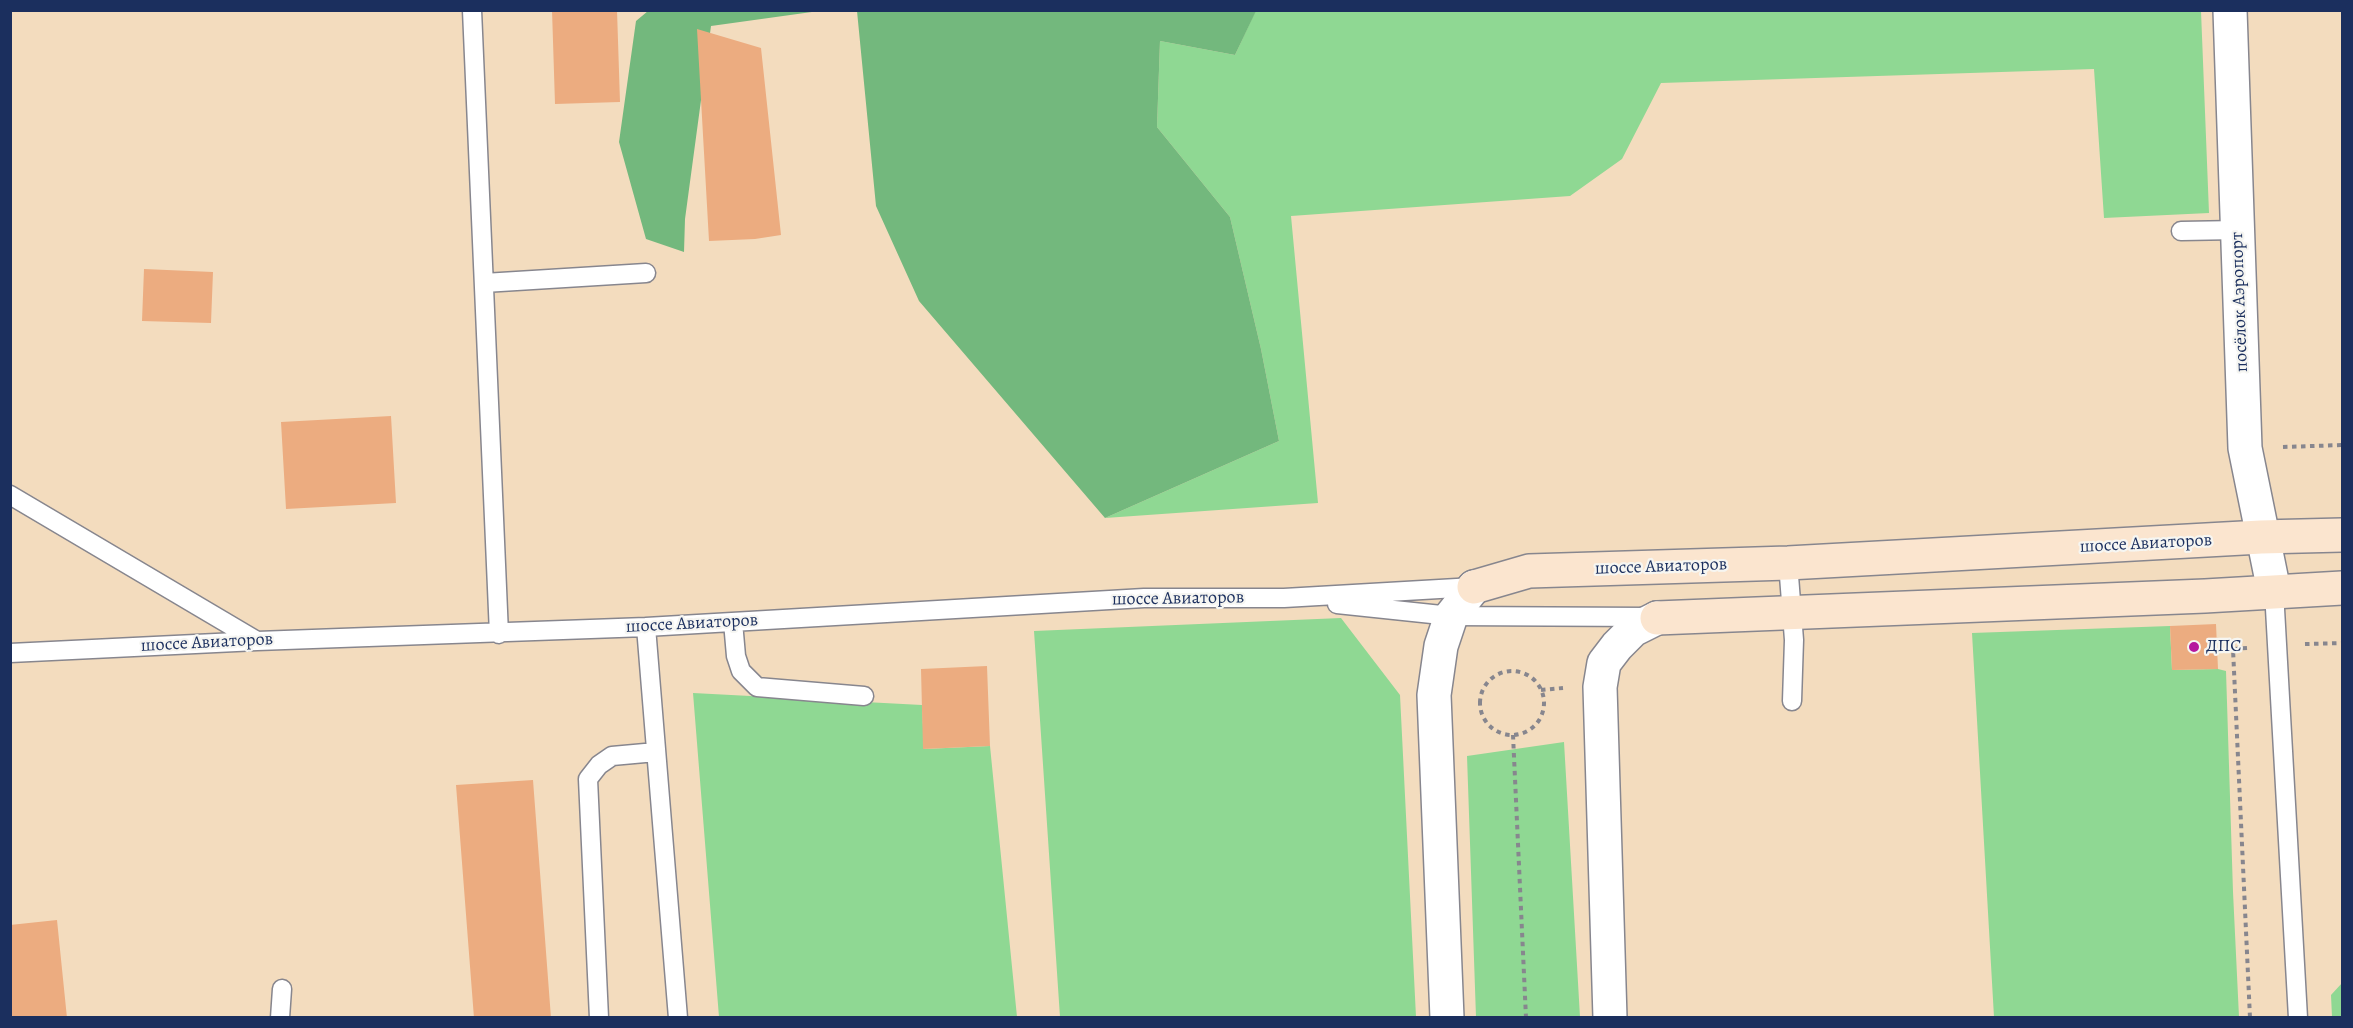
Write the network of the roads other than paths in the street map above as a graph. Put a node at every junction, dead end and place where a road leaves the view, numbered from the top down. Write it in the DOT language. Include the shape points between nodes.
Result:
graph roads {
  1 [pos="472,10"];
  2 [pos="2230,10"];
  3 [pos="2238,230"];
  4 [pos="2181,231"];
  5 [pos="646,273"];
  6 [pos="484,283"];
  7 [pos="10,495"];
  8 [pos="2343,535"];
  9 [pos="2261,537"];
  10 [pos="1788,563"];
  11 [pos="1474,587"];
  12 [pos="2343,588"];
  13 [pos="2274,591"];
  14 [pos="1284,598"];
  15 [pos="1792,611"];
  16 [pos="1451,616"];
  17 [pos="1658,618"];
  18 [pos="734,622"];
  19 [pos="646,627"];
  20 [pos="499,634"];
  21 [pos="256,641"];
  22 [pos="10,653"];
  23 [pos="864,696"];
  24 [pos="1792,701"];
  25 [pos="657,752"];
  26 [pos="282,989"];
  27 [pos="280,1017"];
  28 [pos="599,1017"];
  29 [pos="678,1017"];
  30 [pos="1447,1017"];
  31 [pos="1610,1017"];
  32 [pos="2298,1017"];
  1 -- 6 [label="lane"];
  2 -- 3 [label="street, посёлок Аэропорт"];
  3 -- 4 [label="lane"];
  3 -- 9 [label="street, посёлок Аэропорт" via="2245,448"];
  5 -- 6 [label="lane"];
  6 -- 20 [label="lane"];
  7 -- 21 [label="lane"];
  8 -- 9 [label="main road, шоссе Авиаторов"];
  9 -- 10 [label="main road, шоссе Авиаторов"];
  9 -- 13 [label="street, посёлок Аэропорт"];
  10 -- 11 [label="main road, шоссе Авиаторов" via="1528,571"];
  10 -- 15 [label="lane"];
  11 -- 14 [label="lane, шоссе Авиаторов"];
  11 -- 16 [label="street"];
  12 -- 13 [label="main road"];
  13 -- 15 [label="main road"];
  13 -- 32 [label="lane"];
  14 -- 16 [label="lane"];
  14 -- 18 [label="lane, шоссе Авиаторов" via="1144,598"];
  15 -- 17 [label="main road"];
  15 -- 24 [label="lane"];
  16 -- 17 [label="lane"];
  16 -- 30 [label="street" via="1441,646 1434,695"];
  17 -- 31 [label="street" via="1633,630 1617,646 1604,663 1600,687"];
  18 -- 19 [label="lane, шоссе Авиаторов"];
  18 -- 23 [label="lane" via="736,656 741,670 757,687"];
  19 -- 20 [label="lane, шоссе Авиаторов"];
  19 -- 25 [label="lane"];
  20 -- 21 [label="lane, шоссе Авиаторов"];
  21 -- 22 [label="lane, шоссе Авиаторов"];
  25 -- 28 [label="lane" via="612,756 588,779"];
  25 -- 29 [label="lane"];
  26 -- 27 [label="lane"];
}
